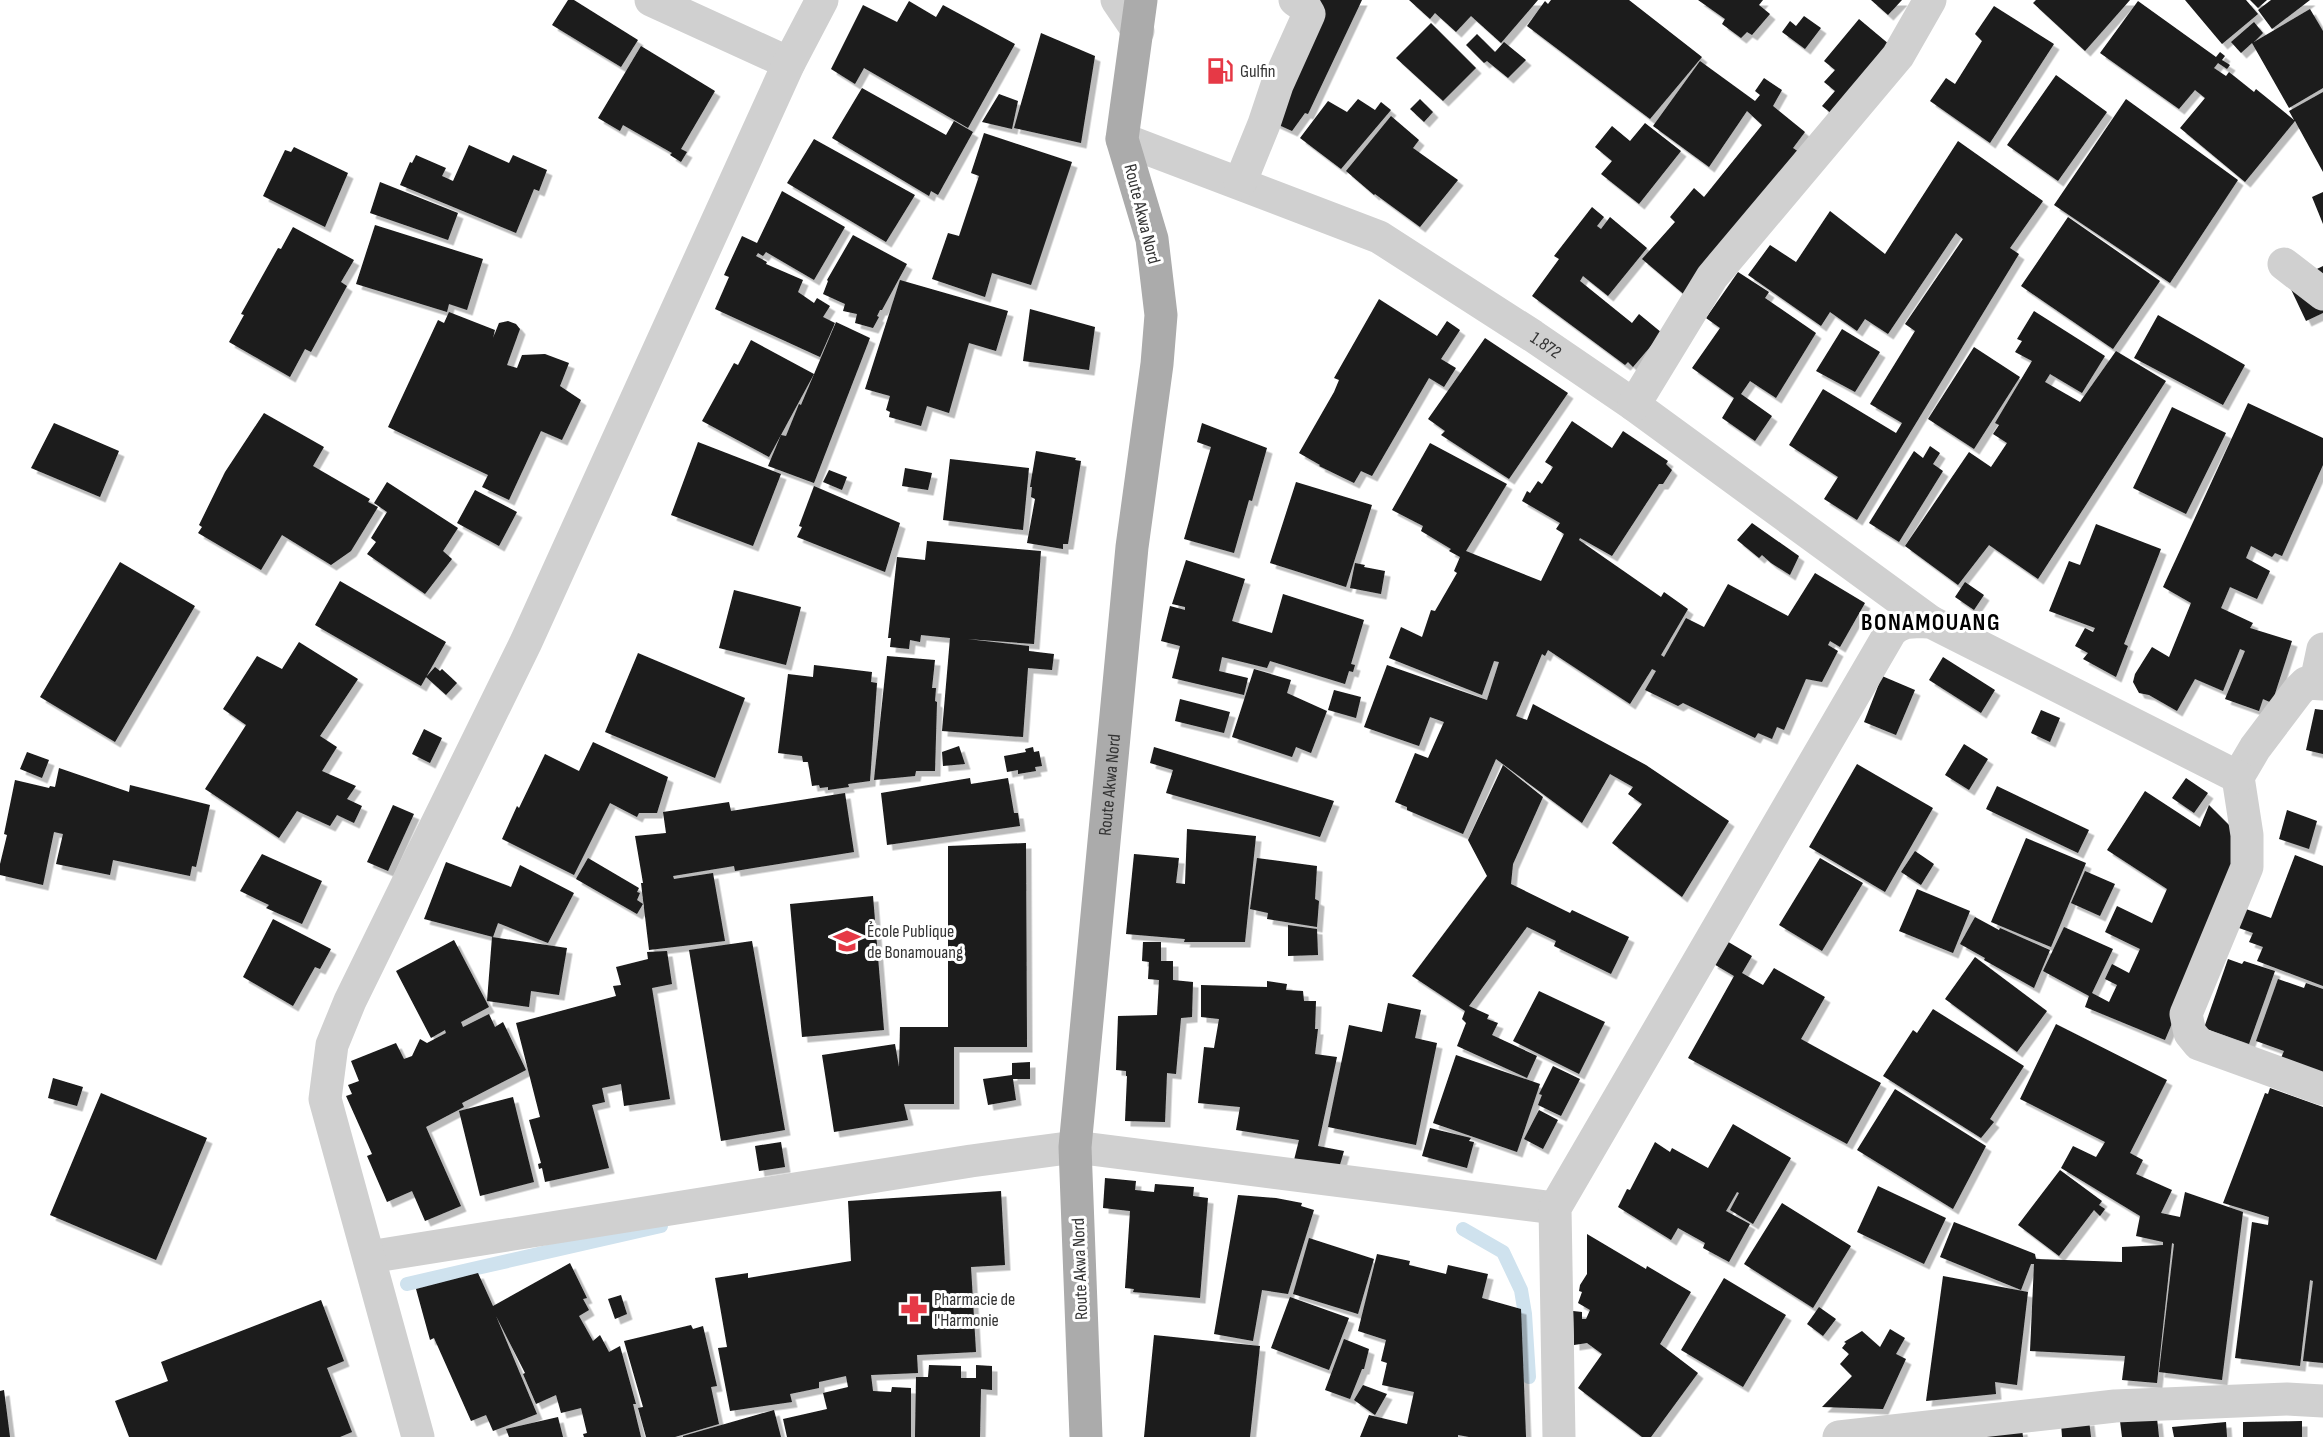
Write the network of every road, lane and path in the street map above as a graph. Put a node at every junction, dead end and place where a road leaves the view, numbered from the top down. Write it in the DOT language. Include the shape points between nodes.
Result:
graph roads {
  1 [pos="651,0"];
  2 [pos="822,0"];
  3 [pos="1117,0"];
  4 [pos="1295,0"];
  5 [pos="1930,0"];
  6 [pos="1139,15"];
  7 [pos="789,63"];
  8 [pos="1122,139"];
  9 [pos="1240,183"];
  10 [pos="2284,264"];
  11 [pos="2323,294"];
  12 [pos="1634,405"];
  13 [pos="1931,622"];
  14 [pos="2323,649"];
  15 [pos="2319,683"];
  16 [pos="2238,777"];
  17 [pos="2323,1089"];
  18 [pos="1075,1147"];
  19 [pos="1555,1208"];
  20 [pos="369,1257"];
  21 [pos="2323,1401"];
  22 [pos="418,1437"];
  23 [pos="1086,1437"];
  24 [pos="1559,1437"];
  25 [pos="1839,1437"];
  1 -- 7 [label="street"];
  2 -- 7 [label="street"];
  3 -- 6 [label="street"];
  4 -- 9 [label="street" via="1309,14"];
  5 -- 12 [label="street" via="1898,56 1712,277"];
  6 -- 8 [label="main road"];
  7 -- 20 [label="street" via="526,642 350,1000 332,1045 325,1098"];
  8 -- 9 [label="street, 1.872"];
  8 -- 18 [label="main road, Route Akwa Nord" via="1152,239 1161,315 1132,547"];
  9 -- 12 [label="street, 1.872" via="1379,237"];
  10 -- 11 [label="street"];
  12 -- 13 [label="street, 1.872"];
  13 -- 16 [label="street, 1.872"];
  13 -- 19 [label="street" via="1905,622 1891,631"];
  14 -- 15 [label="street"];
  15 -- 16 [label="street" via="2306,683 2298,691"];
  16 -- 17 [label="street" via="2247,835 2247,867 2186,1014 2190,1033 2199,1044"];
  18 -- 19 [label="street"];
  18 -- 20 [label="street"];
  18 -- 23 [label="main road, Route Akwa Nord"];
  19 -- 24 [label="street"];
  20 -- 22 [label="street"];
  21 -- 25 [label="street" via="2115,1406"];
}
